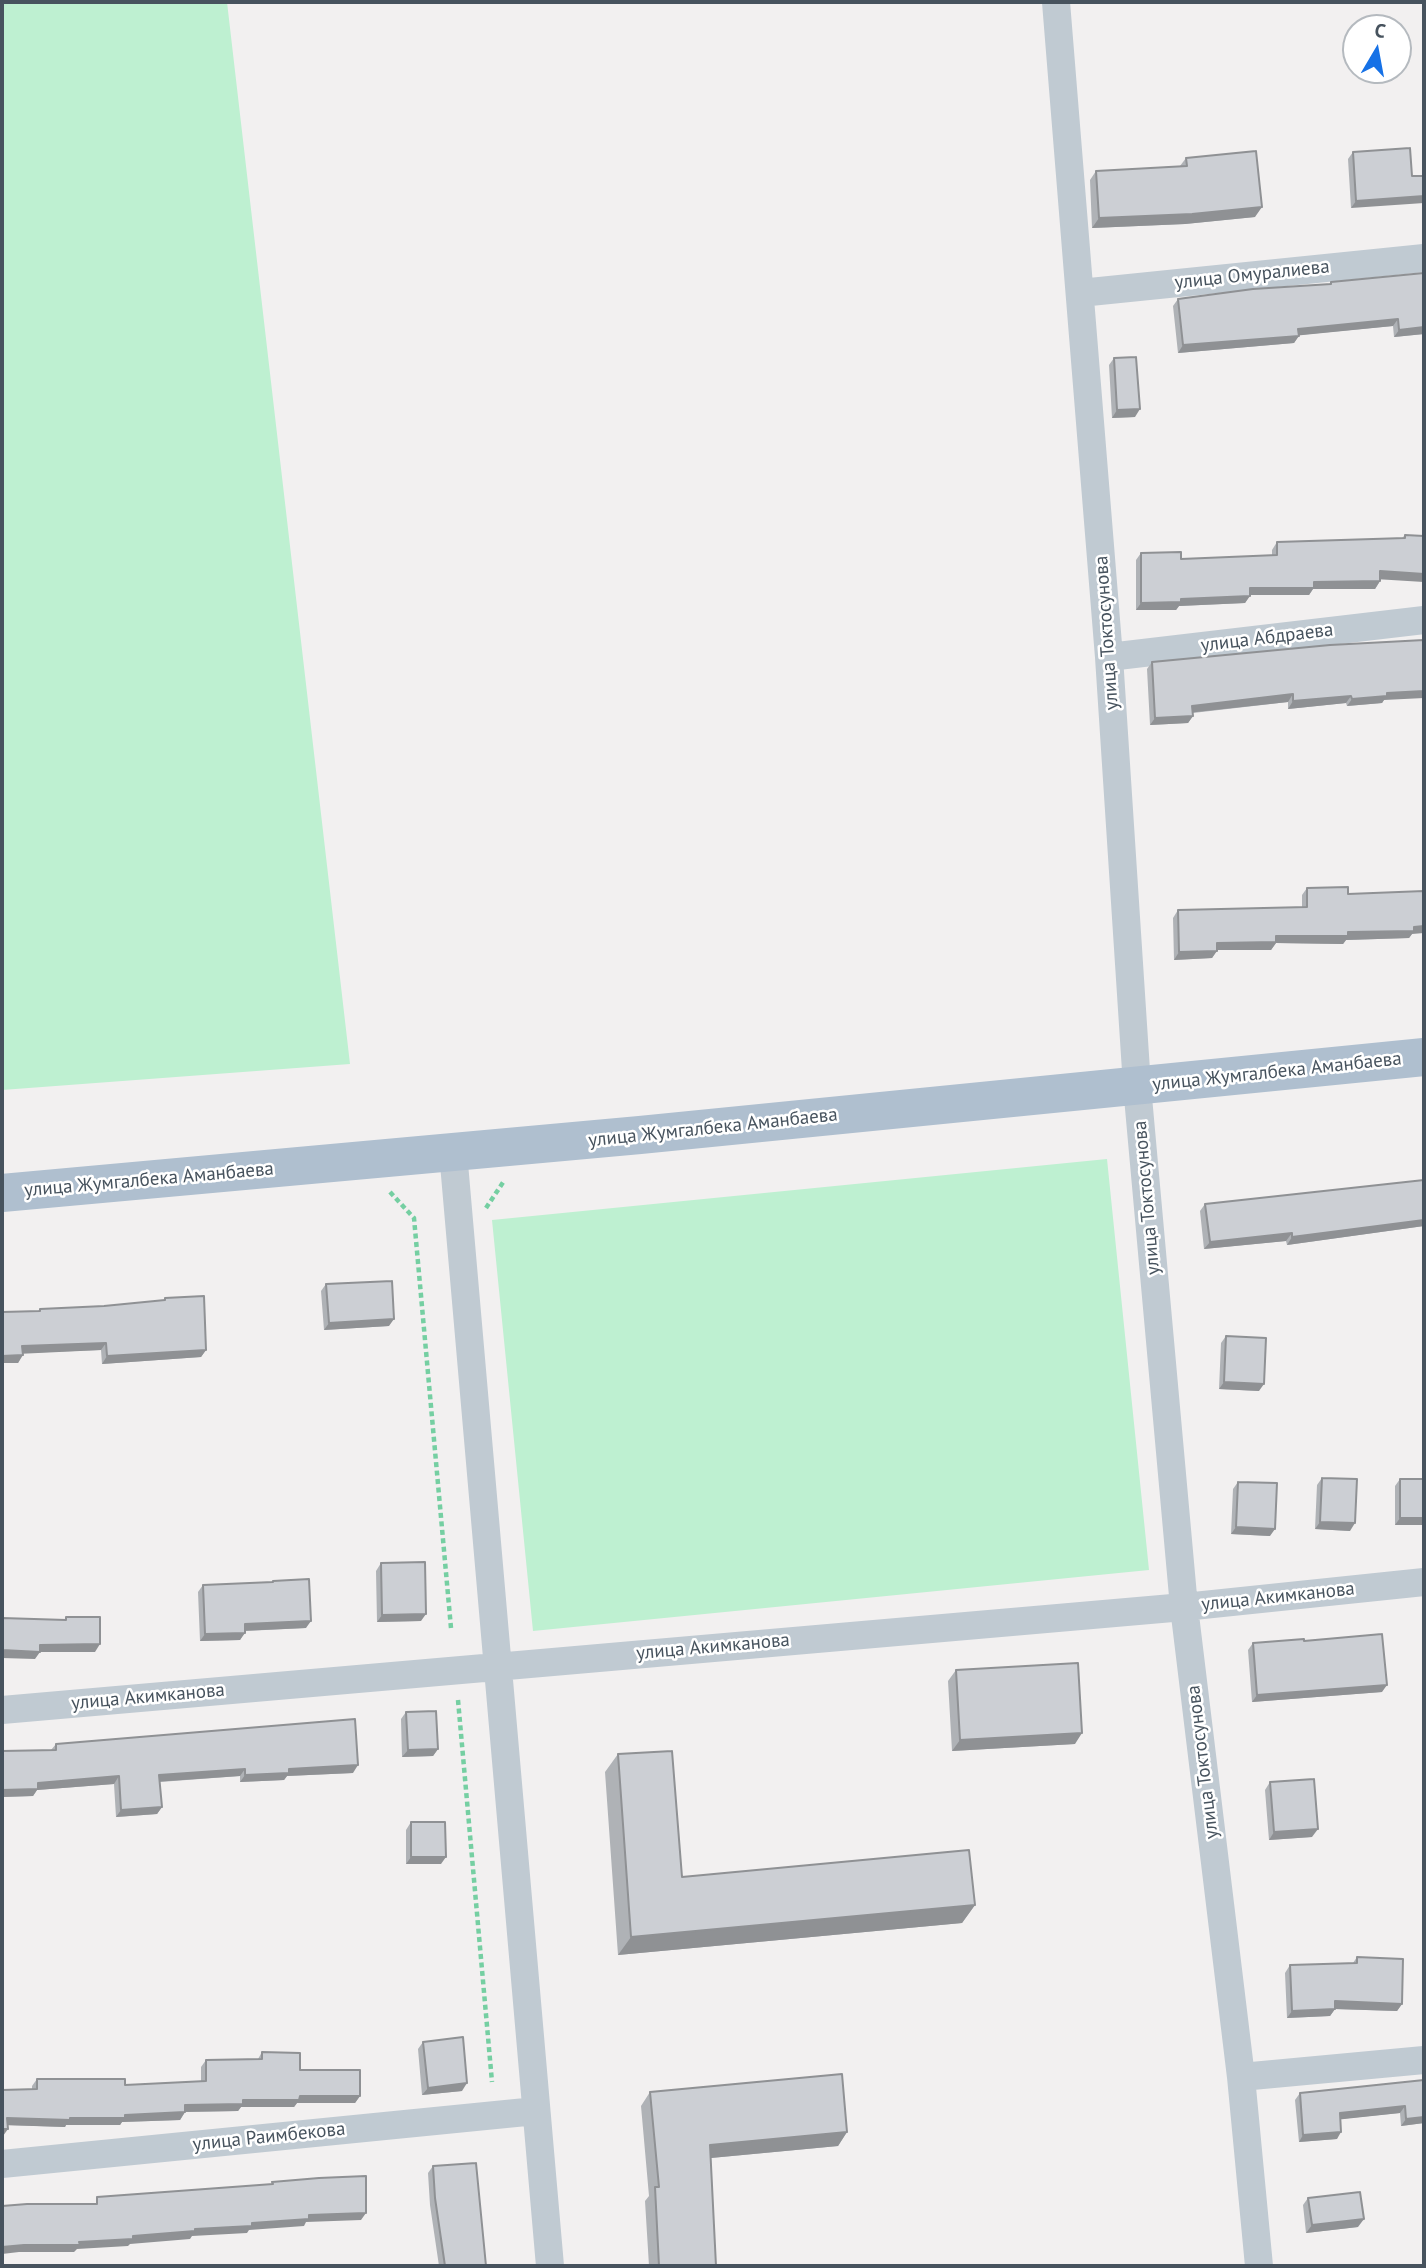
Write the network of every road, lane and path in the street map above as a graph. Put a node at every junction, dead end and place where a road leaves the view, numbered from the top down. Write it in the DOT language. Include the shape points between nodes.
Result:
graph roads {
  1 [pos="1056,2"];
  2 [pos="1424,258"];
  3 [pos="1080,293"];
  4 [pos="1424,620"];
  5 [pos="1109,657"];
  6 [pos="1424,1057"];
  7 [pos="1137,1086"];
  8 [pos="453,1152"];
  9 [pos="387,1188"];
  10 [pos="2,1193"];
  11 [pos="1424,1582"];
  12 [pos="1184,1607"];
  13 [pos="451,1628"];
  14 [pos="498,1666"];
  15 [pos="458,1700"];
  16 [pos="2,1710"];
  17 [pos="1424,2060"];
  18 [pos="1241,2077"];
  19 [pos="492,2082"];
  20 [pos="536,2111"];
  21 [pos="2,2164"];
  22 [pos="550,2266"];
  23 [pos="1259,2266"];
  1 -- 3 [label="street, улица Токтосунова"];
  2 -- 3 [label="street, улица Омуралиева"];
  3 -- 5 [label="street, улица Токтосунова"];
  4 -- 5 [label="street, улица Абдраева"];
  5 -- 7 [label="street, улица Токтосунова"];
  6 -- 7 [label="main road, улица Жумгалбека Аманбаева"];
  7 -- 8 [label="main road, улица Жумгалбека Аманбаева"];
  7 -- 12 [label="street, улица Токтосунова"];
  8 -- 10 [label="main road, улица Жумгалбека Аманбаева"];
  8 -- 14 [label="street"];
  9 -- 13 [label="path" via="414,1218"];
  11 -- 12 [label="street, улица Акимканова"];
  12 -- 14 [label="street, улица Акимканова"];
  12 -- 18 [label="street, улица Токтосунова"];
  14 -- 16 [label="street, улица Акимканова"];
  14 -- 20 [label="street"];
  15 -- 19 [label="path"];
  17 -- 18 [label="street"];
  18 -- 23 [label="street, улица Токтосунова"];
  20 -- 21 [label="street, улица Раимбекова"];
  20 -- 22 [label="street"];
}
